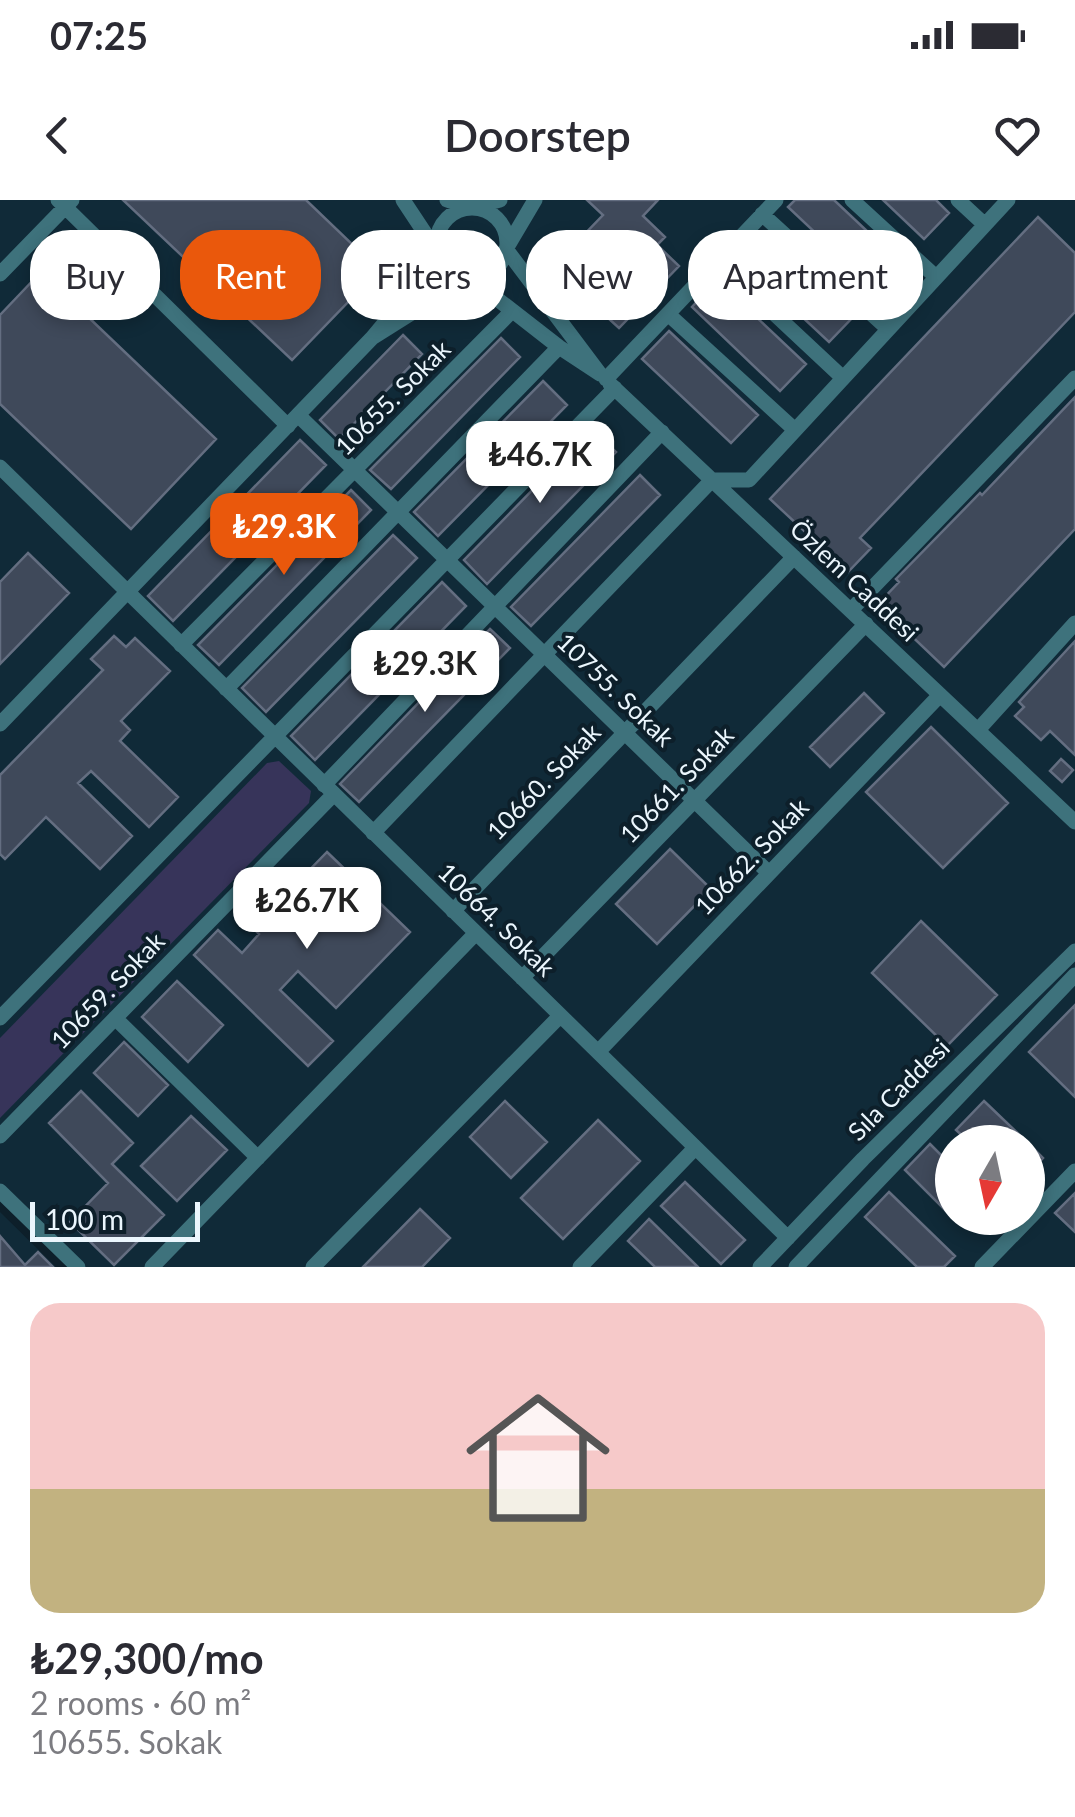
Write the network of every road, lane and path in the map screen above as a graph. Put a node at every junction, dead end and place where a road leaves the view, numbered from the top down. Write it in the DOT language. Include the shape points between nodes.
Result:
graph roads {
  1 [pos="403,200"];
  2 [pos="447,200"];
  3 [pos="500,200"];
  4 [pos="535,200"];
  5 [pos="776,200"];
  6 [pos="852,200"];
  7 [pos="958,200"];
  8 [pos="1008,200"];
  9 [pos="65,202"];
  10 [pos="470,208"];
  11 [pos="762,214"];
  12 [pos="985,225"];
  13 [pos="423,230"];
  14 [pos="441,230"];
  15 [pos="504,230"];
  16 [pos="747,230"];
  17 [pos="506,249"];
  18 [pos="0,274"];
  19 [pos="936,277"];
  20 [pos="688,293"];
  21 [pos="506,307"];
  22 [pos="512,312"];
  23 [pos="668,314"];
  24 [pos="387,320"];
  25 [pos="401,320"];
  26 [pos="662,320"];
  27 [pos="781,320"];
  28 [pos="888,329"];
  29 [pos="372,338"];
  30 [pos="560,347"];
  31 [pos="843,378"];
  32 [pos="1075,378"];
  33 [pos="607,380"];
  34 [pos="293,420"];
  35 [pos="795,430"];
  36 [pos="662,432"];
  37 [pos="0,468"];
  38 [pos="355,470"];
  39 [pos="712,480"];
  40 [pos="398,512"];
  41 [pos="794,556"];
  42 [pos="448,560"];
  43 [pos="127,592"];
  44 [pos="495,606"];
  45 [pos="851,610"];
  46 [pos="1075,623"];
  47 [pos="866,624"];
  48 [pos="182,645"];
  49 [pos="544,654"];
  50 [pos="226,688"];
  51 [pos="940,695"];
  52 [pos="0,724"];
  53 [pos="978,730"];
  54 [pos="625,732"];
  55 [pos="276,737"];
  56 [pos="329,789"];
  57 [pos="694,800"];
  58 [pos="1075,822"];
  59 [pos="373,832"];
  60 [pos="769,873"];
  61 [pos="453,911"];
  62 [pos="476,934"];
  63 [pos="1075,951"];
  64 [pos="1075,975"];
  65 [pos="522,978"];
  66 [pos="560,1016"];
  67 [pos="0,1018"];
  68 [pos="115,1018"];
  69 [pos="598,1052"];
  70 [pos="0,1136"];
  71 [pos="696,1148"];
  72 [pos="258,1158"];
  73 [pos="1075,1170"];
  74 [pos="0,1191"];
  75 [pos="788,1238"];
  76 [pos="803,1265"];
  77 [pos="78,1267"];
  78 [pos="152,1267"];
  79 [pos="314,1267"];
  80 [pos="580,1267"];
  81 [pos="760,1267"];
  82 [pos="982,1267"];
  1 -- 13 [label="street"];
  2 -- 10 [label="street"];
  3 -- 10 [label="street"];
  4 -- 17 [label="street"];
  5 -- 11 [label="street"];
  6 -- 19 [label="street"];
  7 -- 12 [label="street"];
  8 -- 12 [label="street"];
  9 -- 18 [label="street"];
  9 -- 34 [label="street, 10755. Sokak"];
  10 -- 14 [label="street" via="450,215"];
  10 -- 15 [label="street" via="498,220"];
  11 -- 16 [label="street"];
  11 -- 28 [label="street"];
  12 -- 19 [label="street"];
  17 -- 33 [label="street, Özlem Caddesi"];
  19 -- 28 [label="street"];
  20 -- 23 [label="street"];
  21 -- 22 [label="street, Özlem Caddesi"];
  22 -- 30 [label="street, Özlem Caddesi"];
  22 -- 38 [label="street, 10655. Sokak"];
  23 -- 35 [label="street"];
  24 -- 29 [label="street"];
  25 -- 29 [label="street"];
  26 -- 33 [label="street"];
  27 -- 31 [label="street"];
  28 -- 31 [label="street"];
  29 -- 34 [label="street"];
  30 -- 33 [label="street, Özlem Caddesi"];
  30 -- 40 [label="street"];
  31 -- 35 [label="street"];
  32 -- 45 [label="street"];
  33 -- 36 [label="street, Özlem Caddesi"];
  33 -- 42 [label="street"];
  34 -- 38 [label="street, 10755. Sokak"];
  34 -- 43 [label="street"];
  35 -- 39 [label="street" via="749,480"];
  36 -- 39 [label="street, Özlem Caddesi"];
  36 -- 44 [label="street, 10659. Sokak"];
  37 -- 43 [label="street, 10664. Sokak"];
  38 -- 40 [label="street, 10755. Sokak"];
  38 -- 48 [label="street, 10655. Sokak"];
  39 -- 41 [label="street, Özlem Caddesi"];
  39 -- 49 [label="street"];
  40 -- 42 [label="street, 10755. Sokak"];
  40 -- 50 [label="street"];
  41 -- 45 [label="street, Özlem Caddesi"];
  41 -- 54 [label="street, 10660. Sokak"];
  42 -- 44 [label="street, 10755. Sokak"];
  42 -- 55 [label="street"];
  43 -- 48 [label="street, 10664. Sokak"];
  43 -- 52 [label="street"];
  44 -- 49 [label="street, 10755. Sokak"];
  44 -- 56 [label="street, 10659. Sokak"];
  45 -- 47 [label="street, Özlem Caddesi"];
  46 -- 53 [label="street"];
  47 -- 51 [label="street, Özlem Caddesi"];
  47 -- 57 [label="street, 10661. Sokak"];
  48 -- 50 [label="street, 10664. Sokak"];
  49 -- 54 [label="street, 10755. Sokak"];
  49 -- 59 [label="street"];
  50 -- 55 [label="street, 10664. Sokak"];
  51 -- 53 [label="street, Özlem Caddesi"];
  51 -- 60 [label="street, 10662. Sokak"];
  53 -- 58 [label="street, Özlem Caddesi"];
  54 -- 57 [label="street, 10755. Sokak"];
  54 -- 61 [label="street, 10660. Sokak"];
  55 -- 56 [label="street, 10664. Sokak"];
  55 -- 67 [label="street"];
  56 -- 59 [label="street, 10664. Sokak"];
  56 -- 68 [label="street, 10659. Sokak"];
  57 -- 60 [label="street, 10755. Sokak"];
  57 -- 65 [label="street, 10661. Sokak"];
  59 -- 61 [label="street, 10664. Sokak"];
  60 -- 69 [label="street, 10662. Sokak"];
  61 -- 62 [label="street, 10664. Sokak"];
  62 -- 65 [label="street, 10664. Sokak"];
  62 -- 72 [label="street"];
  63 -- 75 [label="street, Sıla Caddesi"];
  64 -- 76 [label="street"];
  65 -- 66 [label="street, 10664. Sokak"];
  66 -- 69 [label="street, 10664. Sokak"];
  66 -- 79 [label="street"];
  68 -- 70 [label="street, 10659. Sokak"];
  68 -- 72 [label="street"];
  69 -- 71 [label="street, 10664. Sokak"];
  71 -- 75 [label="street, 10664. Sokak"];
  71 -- 80 [label="street"];
  72 -- 78 [label="street"];
  73 -- 82 [label="street"];
  74 -- 77 [label="street"];
  75 -- 81 [label="street, Sıla Caddesi"];
}
